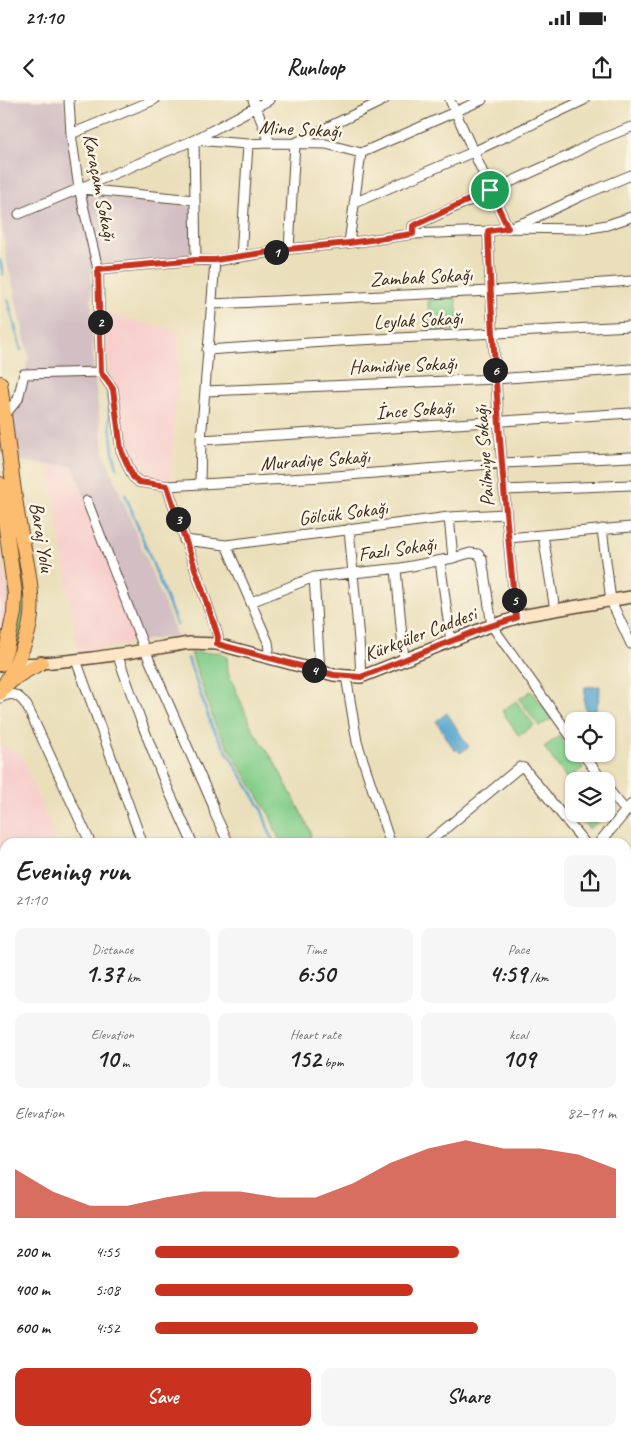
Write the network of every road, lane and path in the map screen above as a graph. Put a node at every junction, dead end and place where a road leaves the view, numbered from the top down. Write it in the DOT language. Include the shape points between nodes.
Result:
graph roads {
  1 [pos="69,100"];
  2 [pos="154,100"];
  3 [pos="269,100"];
  4 [pos="384,100"];
  5 [pos="450,100"];
  6 [pos="482,100"];
  7 [pos="584,100"];
  8 [pos="254,103"];
  9 [pos="456,112"];
  10 [pos="631,127"];
  11 [pos="71,134"];
  12 [pos="194,140"];
  13 [pos="270,142"];
  14 [pos="295,143"];
  15 [pos="248,144"];
  16 [pos="473,152"];
  17 [pos="361,153"];
  18 [pos="631,175"];
  19 [pos="79,188"];
  20 [pos="490,190"];
  21 [pos="195,200"];
  22 [pos="354,203"];
  23 [pos="19,214"];
  24 [pos="631,217"];
  25 [pos="508,228"];
  26 [pos="488,231"];
  27 [pos="413,234"];
  28 [pos="349,243"];
  29 [pos="289,249"];
  30 [pos="241,257"];
  31 [pos="196,260"];
  32 [pos="215,260"];
  33 [pos="98,269"];
  34 [pos="631,281"];
  35 [pos="490,291"];
  36 [pos="212,304"];
  37 [pos="631,326"];
  38 [pos="493,333"];
  39 [pos="208,350"];
  40 [pos="631,369"];
  41 [pos="101,372"];
  42 [pos="496,379"];
  43 [pos="0,383"];
  44 [pos="205,391"];
  45 [pos="631,413"];
  46 [pos="4,416"];
  47 [pos="499,422"];
  48 [pos="201,440"];
  49 [pos="631,457"];
  50 [pos="502,463"];
  51 [pos="200,484"];
  52 [pos="631,484"];
  53 [pos="167,486"];
  54 [pos="3,487"];
  55 [pos="504,490"];
  56 [pos="87,501"];
  57 [pos="506,514"];
  58 [pos="449,517"];
  59 [pos="631,527"];
  60 [pos="349,529"];
  61 [pos="602,529"];
  62 [pos="543,535"];
  63 [pos="508,538"];
  64 [pos="184,540"];
  65 [pos="226,545"];
  66 [pos="453,558"];
  67 [pos="440,561"];
  68 [pos="396,569"];
  69 [pos="353,573"];
  70 [pos="314,577"];
  71 [pos="631,597"];
  72 [pos="610,601"];
  73 [pos="251,602"];
  74 [pos="555,610"];
  75 [pos="516,618"];
  76 [pos="492,626"];
  77 [pos="451,642"];
  78 [pos="217,644"];
  79 [pos="631,644"];
  80 [pos="145,650"];
  81 [pos="117,654"];
  82 [pos="267,657"];
  83 [pos="76,660"];
  84 [pos="404,660"];
  85 [pos="0,664"];
  86 [pos="15,664"];
  87 [pos="41,664"];
  88 [pos="0,671"];
  89 [pos="320,671"];
  90 [pos="346,676"];
  91 [pos="361,677"];
  92 [pos="0,692"];
  93 [pos="0,698"];
  94 [pos="565,728"];
  95 [pos="615,798"];
  96 [pos="629,808"];
  97 [pos="88,838"];
  98 [pos="141,838"];
  99 [pos="190,838"];
  100 [pos="226,838"];
  101 [pos="389,838"];
  102 [pos="434,838"];
  103 [pos="581,838"];
  104 [pos="603,838"];
  1 -- 11 [label="street, Karaçam Sokağı"];
  2 -- 11 [label="street"];
  3 -- 8 [label="street"];
  4 -- 14 [label="street"];
  5 -- 9 [label="street"];
  6 -- 9 [label="street, Mine Sokağı"];
  7 -- 16 [label="street"];
  8 -- 12 [label="street"];
  8 -- 13 [label="street"];
  9 -- 16 [label="street"];
  9 -- 17 [label="street, Mine Sokağı"];
  10 -- 20 [label="street"];
  11 -- 19 [label="street, Karaçam Sokağı"];
  12 -- 15 [label="street, Mine Sokağı"];
  12 -- 19 [label="street"];
  12 -- 21 [label="street"];
  13 -- 14 [label="street, Mine Sokağı"];
  13 -- 15 [label="street, Mine Sokağı"];
  14 -- 17 [label="street, Mine Sokağı" via="326,144"];
  14 -- 29 [label="street"];
  15 -- 30 [label="street"];
  16 -- 20 [label="street"];
  16 -- 22 [label="street"];
  17 -- 22 [label="street"];
  18 -- 25 [label="street"];
  19 -- 21 [label="street"];
  19 -- 23 [label="street"];
  19 -- 33 [label="street, Karaçam Sokağı"];
  20 -- 25 [label="street"];
  20 -- 27 [label="street" via="413,226"];
  21 -- 31 [label="street"];
  22 -- 28 [label="street"];
  24 -- 25 [label="street" via="584,228"];
  25 -- 26 [label="street"];
  26 -- 27 [label="street"];
  26 -- 35 [label="street, Pailmiye Sokağı"];
  27 -- 28 [label="street"];
  28 -- 29 [label="street"];
  29 -- 30 [label="street"];
  30 -- 32 [label="street"];
  31 -- 32 [label="street"];
  31 -- 33 [label="street"];
  32 -- 36 [label="street"];
  33 -- 41 [label="street, Karaçam Sokağı"];
  34 -- 35 [label="street, Zambak Sokağı"];
  35 -- 36 [label="street, Zambak Sokağı"];
  35 -- 38 [label="street, Pailmiye Sokağı"];
  36 -- 39 [label="street"];
  37 -- 38 [label="street, Leylak Sokağı"];
  38 -- 39 [label="street, Leylak Sokağı"];
  38 -- 42 [label="street, Pailmiye Sokağı"];
  39 -- 44 [label="street"];
  40 -- 42 [label="street, Hamidiye Sokağı"];
  41 -- 46 [label="street" via="24,374 18,399"];
  41 -- 53 [label="street, Karaçam Sokağı" via="113,389 121,450 133,477 139,482"];
  42 -- 44 [label="street, Hamidiye Sokağı"];
  42 -- 47 [label="street, Pailmiye Sokağı"];
  43 -- 46 [label="main road, Baraj Yolu"];
  44 -- 48 [label="street"];
  45 -- 47 [label="street, İnce Sokağı"];
  46 -- 54 [label="main road, Baraj Yolu"];
  47 -- 48 [label="street, İnce Sokağı"];
  47 -- 50 [label="street, Pailmiye Sokağı"];
  48 -- 51 [label="street"];
  49 -- 50 [label="street, Muradiye Sokağı"];
  50 -- 51 [label="street, Muradiye Sokağı" via="323,478"];
  50 -- 55 [label="street, Pailmiye Sokağı"];
  51 -- 53 [label="street, Muradiye Sokağı"];
  52 -- 55 [label="street"];
  53 -- 64 [label="street"];
  54 -- 85 [label="main road, Baraj Yolu" via="16,594 6,650"];
  54 -- 86 [label="main road, Baraj Yolu" via="31,595 31,616"];
  55 -- 57 [label="street, Pailmiye Sokağı"];
  56 -- 80 [label="street"];
  57 -- 58 [label="street, Gölcük Sokağı"];
  57 -- 63 [label="street, Pailmiye Sokağı"];
  58 -- 60 [label="street, Gölcük Sokağı"];
  58 -- 66 [label="street"];
  59 -- 61 [label="street"];
  60 -- 65 [label="street, Gölcük Sokağı"];
  60 -- 69 [label="street"];
  61 -- 62 [label="street"];
  61 -- 72 [label="street"];
  62 -- 63 [label="street"];
  62 -- 74 [label="street"];
  63 -- 75 [label="street, Pailmiye Sokağı"];
  64 -- 65 [label="street, Gölcük Sokağı"];
  64 -- 78 [label="street" via="216,630"];
  65 -- 73 [label="street"];
  66 -- 67 [label="street, Fazlı Sokağı"];
  66 -- 76 [label="street, Fazlı Sokağı" via="474,552 480,556"];
  67 -- 68 [label="street, Fazlı Sokağı"];
  67 -- 77 [label="street"];
  68 -- 69 [label="street, Fazlı Sokağı"];
  68 -- 84 [label="street"];
  69 -- 70 [label="street, Fazlı Sokağı"];
  69 -- 91 [label="street"];
  70 -- 73 [label="street, Fazlı Sokağı"];
  70 -- 89 [label="street"];
  71 -- 72 [label="main road, Kürkçüler Caddesi"];
  72 -- 74 [label="main road, Kürkçüler Caddesi"];
  72 -- 79 [label="street"];
  73 -- 82 [label="street" via="268,642"];
  74 -- 75 [label="main road, Kürkçüler Caddesi"];
  75 -- 76 [label="main road, Kürkçüler Caddesi"];
  76 -- 77 [label="main road, Kürkçüler Caddesi"];
  76 -- 94 [label="street"];
  77 -- 84 [label="main road, Kürkçüler Caddesi"];
  78 -- 80 [label="main road, Kürkçüler Caddesi" via="190,643"];
  78 -- 82 [label="main road, Kürkçüler Caddesi"];
  80 -- 81 [label="main road, Kürkçüler Caddesi"];
  80 -- 100 [label="street"];
  81 -- 83 [label="main road, Kürkçüler Caddesi"];
  81 -- 99 [label="street" via="162,778"];
  82 -- 89 [label="main road, Kürkçüler Caddesi"];
  83 -- 87 [label="main road, Kürkçüler Caddesi"];
  83 -- 98 [label="street"];
  84 -- 91 [label="main road, Kürkçüler Caddesi"];
  86 -- 87 [label="main road, Kürkçüler Caddesi"];
  86 -- 88 [label="main road"];
  86 -- 92 [label="main road, Baraj Yolu"];
  87 -- 92 [label="main road" via="24,671"];
  89 -- 90 [label="main road, Kürkçüler Caddesi"];
  90 -- 91 [label="main road, Kürkçüler Caddesi"];
  90 -- 101 [label="street" via="358,742"];
  93 -- 97 [label="street" via="14,695 27,706"];
  95 -- 96 [label="street"];
  96 -- 104 [label="street"];
  102 -- 103 [label="street" via="520,767"];
}
